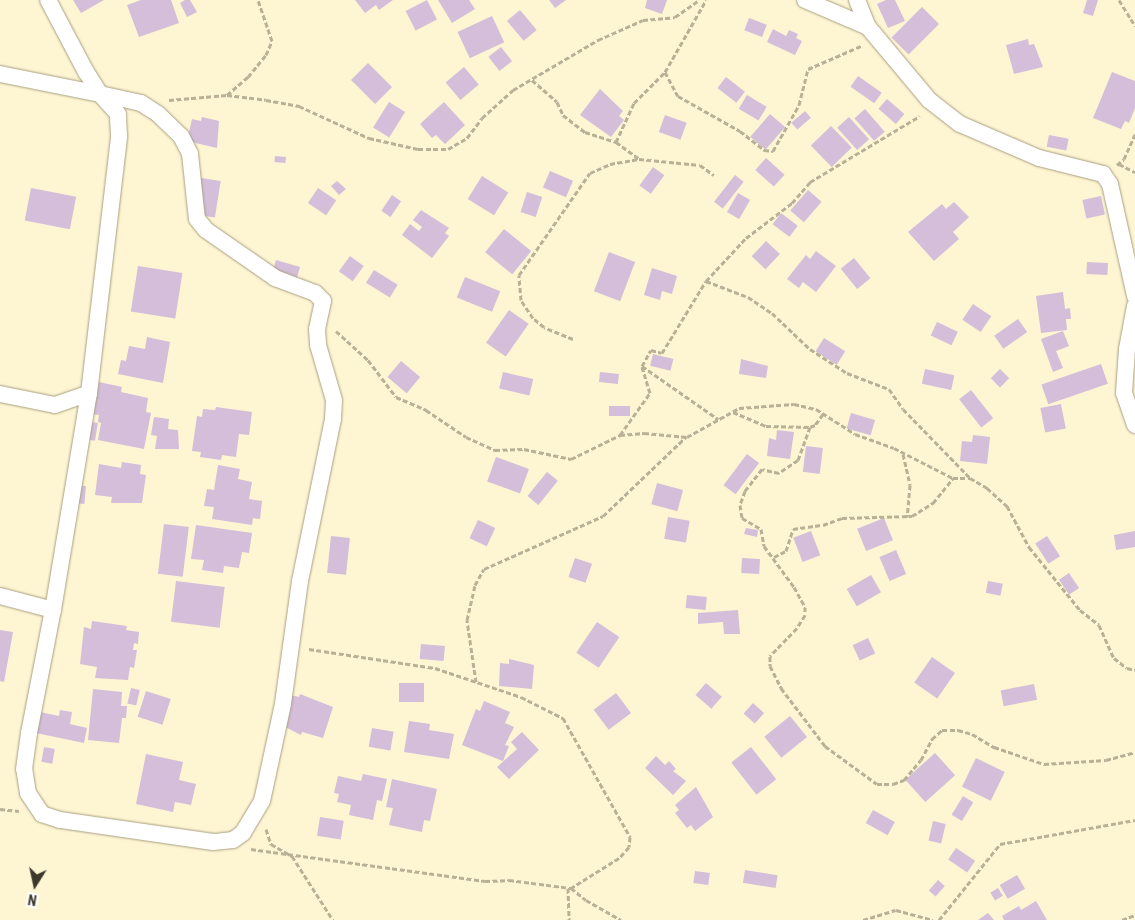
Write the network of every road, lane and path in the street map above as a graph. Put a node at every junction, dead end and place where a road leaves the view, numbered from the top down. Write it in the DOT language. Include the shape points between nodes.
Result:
graph roads {
  1 [pos="48,0"];
  2 [pos="258,0"];
  3 [pos="698,0"];
  4 [pos="706,0"];
  5 [pos="805,0"];
  6 [pos="857,0"];
  7 [pos="1119,0"];
  8 [pos="1135,26"];
  9 [pos="868,27"];
  10 [pos="879,39"];
  11 [pos="664,72"];
  12 [pos="0,74"];
  13 [pos="532,80"];
  14 [pos="100,94"];
  15 [pos="227,96"];
  16 [pos="141,103"];
  17 [pos="939,108"];
  18 [pos="1135,134"];
  19 [pos="616,142"];
  20 [pos="639,159"];
  21 [pos="1119,164"];
  22 [pos="1135,172"];
  23 [pos="1103,174"];
  24 [pos="714,175"];
  25 [pos="706,281"];
  26 [pos="1135,296"];
  27 [pos="322,306"];
  28 [pos="1135,306"];
  29 [pos="573,338"];
  30 [pos="642,366"];
  31 [pos="89,393"];
  32 [pos="0,394"];
  33 [pos="733,411"];
  34 [pos="824,414"];
  35 [pos="718,419"];
  36 [pos="1135,425"];
  37 [pos="810,426"];
  38 [pos="620,435"];
  39 [pos="687,437"];
  40 [pos="903,453"];
  41 [pos="953,478"];
  42 [pos="970,478"];
  43 [pos="907,517"];
  44 [pos="774,557"];
  45 [pos="0,596"];
  46 [pos="53,610"];
  47 [pos="294,645"];
  48 [pos="1135,670"];
  49 [pos="476,682"];
  50 [pos="1135,752"];
  51 [pos="262,801"];
  52 [pos="1135,820"];
  53 [pos="248,848"];
  54 [pos="292,856"];
  55 [pos="570,888"];
  56 [pos="1135,915"];
  57 [pos="333,920"];
  58 [pos="569,920"];
  59 [pos="621,920"];
  60 [pos="863,920"];
  61 [pos="933,920"];
  62 [pos="940,920"];
  63 [pos="1122,920"];
  1 -- 14 [label="street"];
  2 -- 15 [label="path" via="272,41 266,55"];
  3 -- 13 [label="path" via="675,17 643,20 598,40"];
  4 -- 11 [label="path"];
  5 -- 9 [label="street"];
  6 -- 9 [label="street"];
  7 -- 8 [label="path"];
  9 -- 10 [label="street"];
  10 -- 11 [label="path" via="808,69 799,105 773,151 764,150 740,131 678,96"];
  10 -- 17 [label="street"];
  11 -- 19 [label="path" via="634,103"];
  12 -- 14 [label="street"];
  13 -- 15 [label="path" via="513,90 482,118 467,138 448,149 418,150 369,138 299,106"];
  13 -- 19 [label="path" via="557,102 563,115 572,123 585,132"];
  14 -- 16 [label="street"];
  14 -- 31 [label="street" via="118,114 119,136"];
  15 -- 16 [label="path"];
  16 -- 27 [label="street" via="181,136 190,154 197,219 206,230 285,284 320,296"];
  17 -- 23 [label="street" via="960,124 1039,158"];
  17 -- 25 [label="path" via="910,121 810,182 792,203 746,238"];
  18 -- 21 [label="path"];
  19 -- 20 [label="path"];
  20 -- 24 [label="path" via="700,165"];
  20 -- 29 [label="path" via="610,164 590,173 519,275 521,300 533,318 544,327"];
  21 -- 22 [label="path"];
  21 -- 23 [label="path"];
  23 -- 26 [label="street" via="1110,184"];
  25 -- 30 [label="path" via="662,353 651,350"];
  25 -- 42 [label="path" via="748,297 772,313 810,349 847,373 889,389"];
  27 -- 38 [label="path" via="334,329 368,360 396,397 426,410 480,445 495,450 524,450 571,459"];
  27 -- 47 [label="street" via="317,329 318,345 334,400 333,419 300,581"];
  28 -- 36 [label="street" via="1127,349 1124,393"];
  30 -- 35 [label="path"];
  30 -- 38 [label="path" via="650,393"];
  31 -- 32 [label="street" via="54,405"];
  31 -- 46 [label="street"];
  33 -- 34 [label="path" via="756,405 794,404"];
  33 -- 35 [label="path"];
  33 -- 37 [label="path" via="766,426"];
  34 -- 37 [label="path" via="815,426"];
  34 -- 40 [label="path" via="855,434"];
  35 -- 39 [label="path"];
  37 -- 44 [label="path" via="798,460 779,473 762,469 745,491 740,505 742,518 761,530 764,546"];
  38 -- 39 [label="path" via="644,433"];
  39 -- 49 [label="path" via="603,516 484,569 475,585 467,620"];
  40 -- 41 [label="path"];
  40 -- 43 [label="path" via="910,485"];
  41 -- 42 [label="path"];
  41 -- 43 [label="path" via="933,503"];
  42 -- 48 [label="path" via="1007,506 1029,547 1080,610 1099,625 1114,658"];
  43 -- 44 [label="path" via="842,518 823,525 793,529 786,551"];
  44 -- 50 [label="path" via="794,586 805,607 805,616 770,656 770,666 781,688 825,746 877,784 904,780 921,760 932,739 942,730 972,734 994,747 1044,764 1106,760"];
  45 -- 46 [label="street"];
  46 -- 51 [label="street" via="24,769 28,793 42,814 60,820 213,842 233,840 243,833"];
  47 -- 49 [label="path" via="330,654 435,668"];
  47 -- 51 [label="street"];
  49 -- 55 [label="path" via="521,697 563,718 630,836 629,847 619,858"];
  51 -- 54 [label="path" via="271,844"];
  52 -- 62 [label="path" via="1000,844"];
  53 -- 54 [label="path"];
  54 -- 55 [label="path" via="485,881 509,880"];
  54 -- 57 [label="path"];
  55 -- 58 [label="path"];
  55 -- 59 [label="path"];
  56 -- 63 [label="path"];
  60 -- 61 [label="path" via="896,910"];
}
